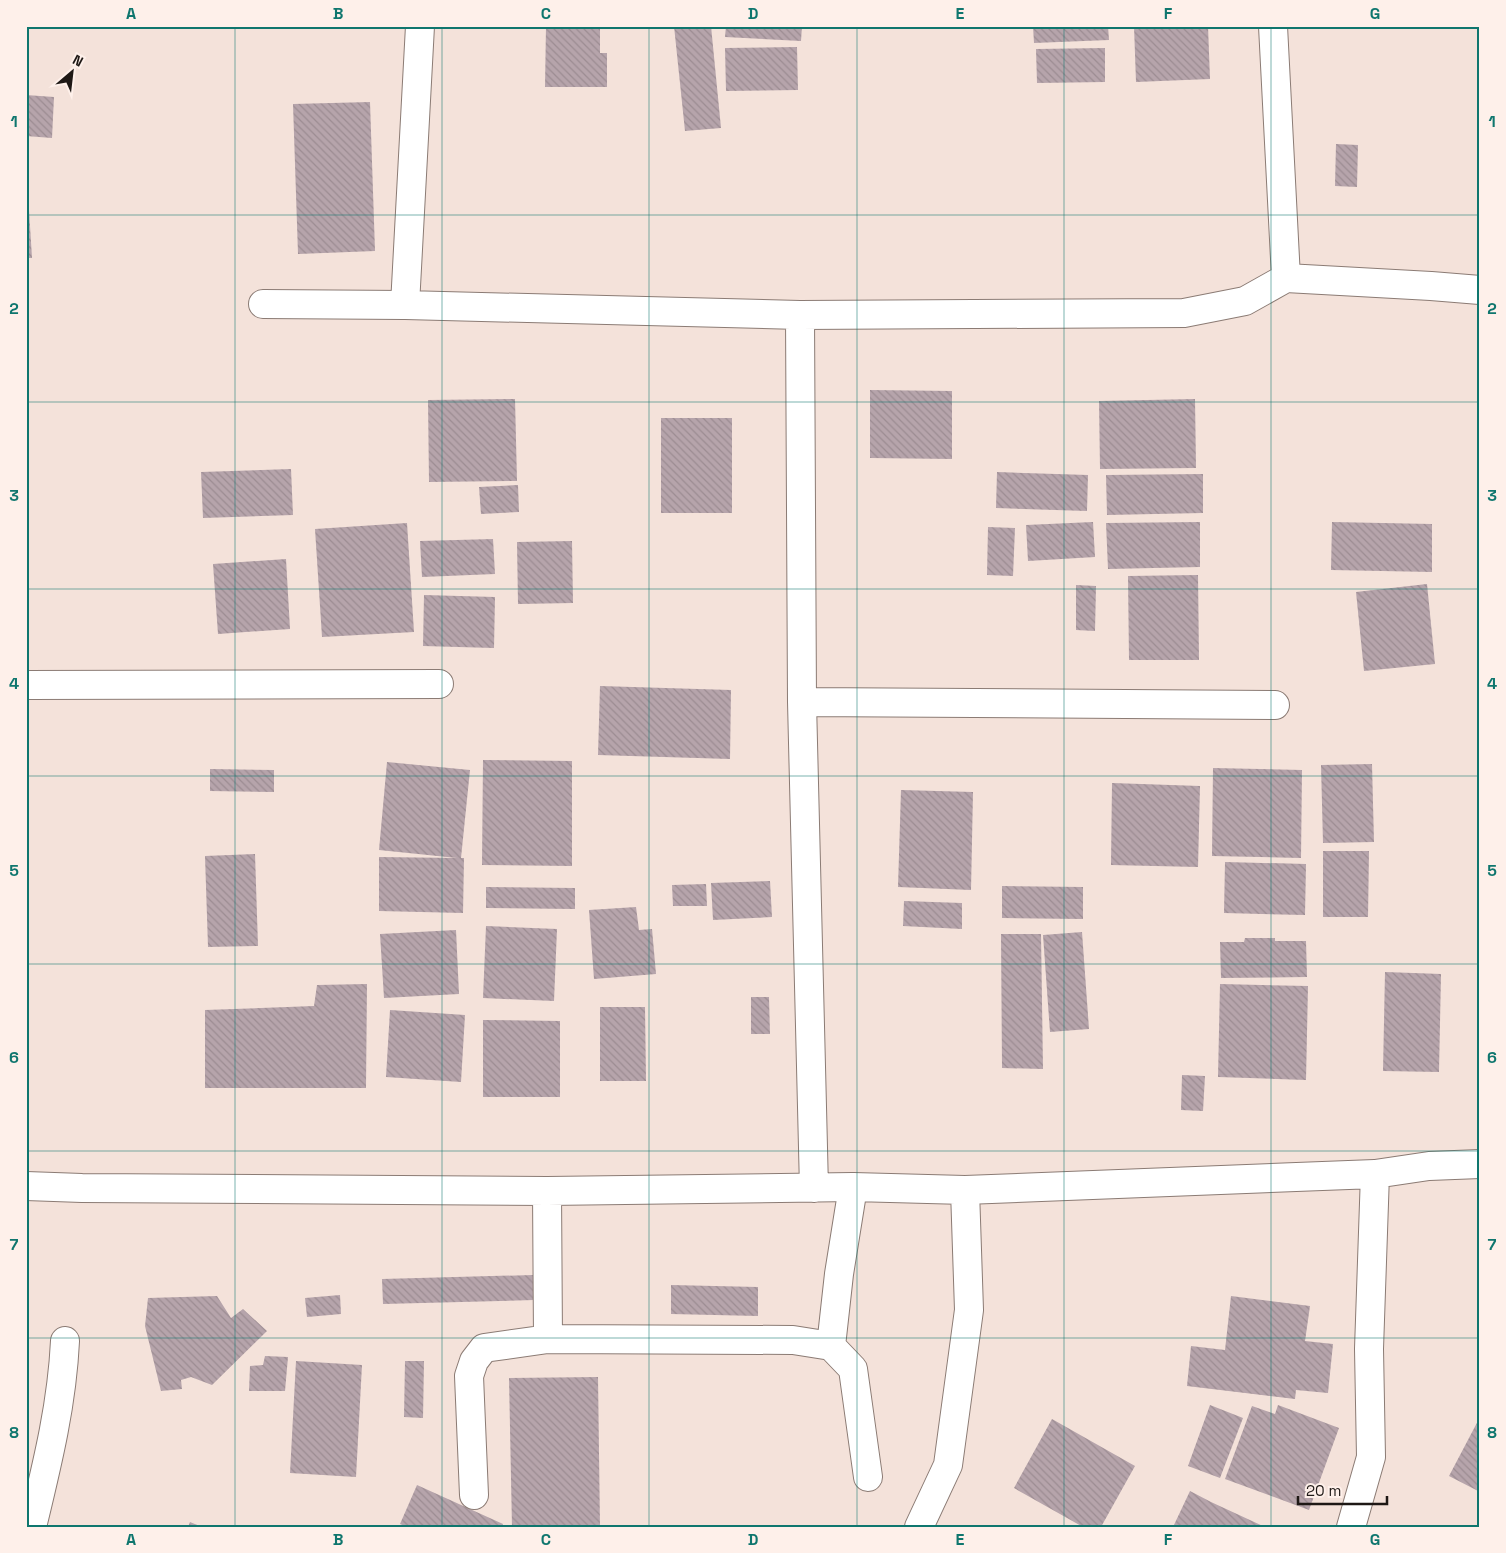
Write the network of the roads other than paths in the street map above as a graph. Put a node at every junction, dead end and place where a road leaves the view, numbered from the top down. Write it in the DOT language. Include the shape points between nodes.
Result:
graph roads {
  1 [pos="420,26"];
  2 [pos="1273,26"];
  3 [pos="1286,278"];
  4 [pos="1480,290"];
  5 [pos="263,304"];
  6 [pos="405,305"];
  7 [pos="800,315"];
  8 [pos="439,684"];
  9 [pos="26,685"];
  10 [pos="802,702"];
  11 [pos="1275,704"];
  12 [pos="1480,1164"];
  13 [pos="1375,1174"];
  14 [pos="26,1186"];
  15 [pos="853,1187"];
  16 [pos="814,1188"];
  17 [pos="965,1190"];
  18 [pos="546,1191"];
  19 [pos="548,1339"];
  20 [pos="65,1341"];
  21 [pos="831,1346"];
  22 [pos="868,1477"];
  23 [pos="474,1494"];
  24 [pos="32,1527"];
  25 [pos="919,1527"];
  26 [pos="1352,1527"];
  1 -- 6 [label="street"];
  2 -- 3 [label="street"];
  3 -- 4 [label="street"];
  3 -- 7 [label="street" via="1245,300 1184,313"];
  5 -- 6 [label="street"];
  6 -- 7 [label="street"];
  7 -- 10 [label="street"];
  8 -- 9 [label="street"];
  10 -- 11 [label="street"];
  10 -- 16 [label="street"];
  12 -- 13 [label="street" via="1429,1166"];
  13 -- 17 [label="street"];
  13 -- 26 [label="street" via="1369,1350 1371,1457"];
  14 -- 18 [label="street"];
  15 -- 16 [label="street"];
  15 -- 17 [label="street"];
  15 -- 21 [label="street"];
  16 -- 18 [label="street"];
  17 -- 25 [label="street" via="969,1310 948,1465"];
  18 -- 19 [label="street"];
  19 -- 21 [label="street" via="793,1340"];
  19 -- 23 [label="street" via="484,1348 474,1361 469,1376"];
  20 -- 24 [label="street" via="54,1432"];
  21 -- 22 [label="street" via="853,1369"];
}
